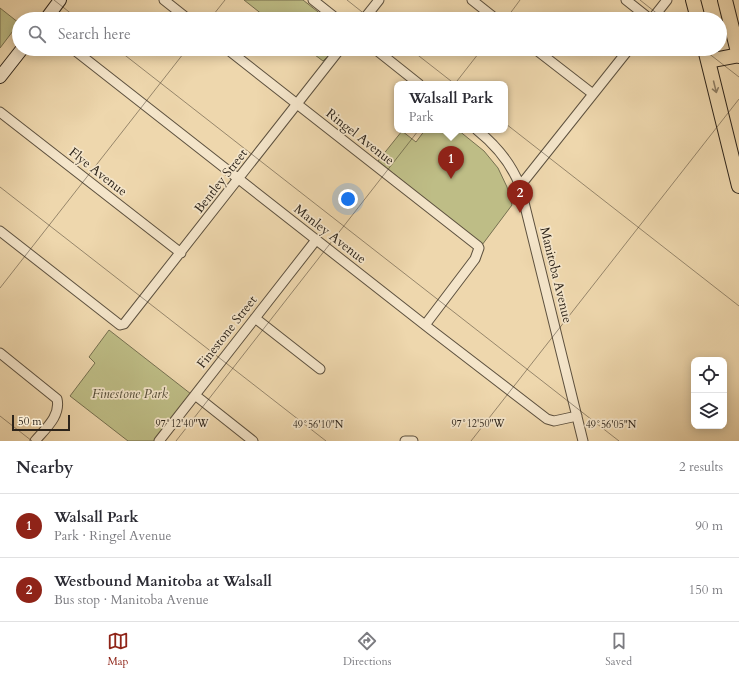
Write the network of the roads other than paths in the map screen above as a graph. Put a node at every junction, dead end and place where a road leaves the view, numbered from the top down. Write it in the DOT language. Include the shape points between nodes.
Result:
graph roads {
  1 [pos="60,0"];
  2 [pos="164,0"];
  3 [pos="313,0"];
  4 [pos="379,0"];
  5 [pos="472,0"];
  6 [pos="626,0"];
  7 [pos="667,0"];
  8 [pos="693,0"];
  9 [pos="725,0"];
  10 [pos="51,12"];
  11 [pos="179,12"];
  12 [pos="328,12"];
  13 [pos="370,12"];
  14 [pos="487,12"];
  15 [pos="642,12"];
  16 [pos="657,12"];
  17 [pos="696,12"];
  18 [pos="16,56"];
  19 [pos="82,56"];
  20 [pos="236,56"];
  21 [pos="335,56"];
  22 [pos="384,56"];
  23 [pos="544,56"];
  24 [pos="623,56"];
  25 [pos="707,56"];
  26 [pos="727,56"];
  27 [pos="739,56"];
  28 [pos="0,77"];
  29 [pos="415,81"];
  30 [pos="593,94"];
  31 [pos="297,104"];
  32 [pos="0,112"];
  33 [pos="480,133"];
  34 [pos="239,179"];
  35 [pos="520,186"];
  36 [pos="739,186"];
  37 [pos="0,231"];
  38 [pos="316,240"];
  39 [pos="181,253"];
  40 [pos="255,318"];
  41 [pos="425,325"];
  42 [pos="0,353"];
  43 [pos="320,369"];
  44 [pos="194,395"];
  45 [pos="577,416"];
  46 [pos="35,441"];
  47 [pos="159,441"];
  48 [pos="253,441"];
  49 [pos="405,441"];
  50 [pos="413,441"];
  51 [pos="583,441"];
  1 -- 10 [label="street"];
  2 -- 11 [label="street"];
  3 -- 12 [label="street"];
  4 -- 13 [label="street"];
  5 -- 14 [label="street"];
  6 -- 15 [label="street"];
  7 -- 16 [label="street"];
  8 -- 17 [label="main road"];
  9 -- 27 [label="main road"];
  18 -- 28 [label="street"];
  19 -- 34 [label="street, Manley Avenue"];
  20 -- 31 [label="street, Ringel Avenue"];
  21 -- 31 [label="street, Bentley Street"];
  22 -- 29 [label="street"];
  23 -- 30 [label="street"];
  24 -- 30 [label="street"];
  25 -- 36 [label="main road, one-way"];
  26 -- 27 [label="main road"];
  30 -- 35 [label="street"];
  31 -- 34 [label="street, Bentley Street"];
  31 -- 41 [label="street, Ringel Avenue" via="478,246 475,259"];
  32 -- 39 [label="street, Flye Avenue"];
  33 -- 35 [label="street, Manitoba Avenue" via="511,165"];
  34 -- 38 [label="street, Manley Avenue"];
  34 -- 39 [label="street, Bentley Street"];
  35 -- 45 [label="street, Manitoba Avenue"];
  37 -- 39 [label="street, Bentley Street" via="120,325 124,324"];
  38 -- 40 [label="street, Finestone Street"];
  38 -- 41 [label="street, Manley Avenue"];
  40 -- 43 [label="street"];
  40 -- 44 [label="street, Finestone Street"];
  41 -- 45 [label="street, Manley Avenue" via="547,419 554,421"];
  42 -- 46 [label="street" via="56,399 58,408 54,417"];
  44 -- 47 [label="street, Finestone Street"];
  44 -- 48 [label="street"];
  45 -- 51 [label="street, Manitoba Avenue"];
  49 -- 50 [label="street"];
}
